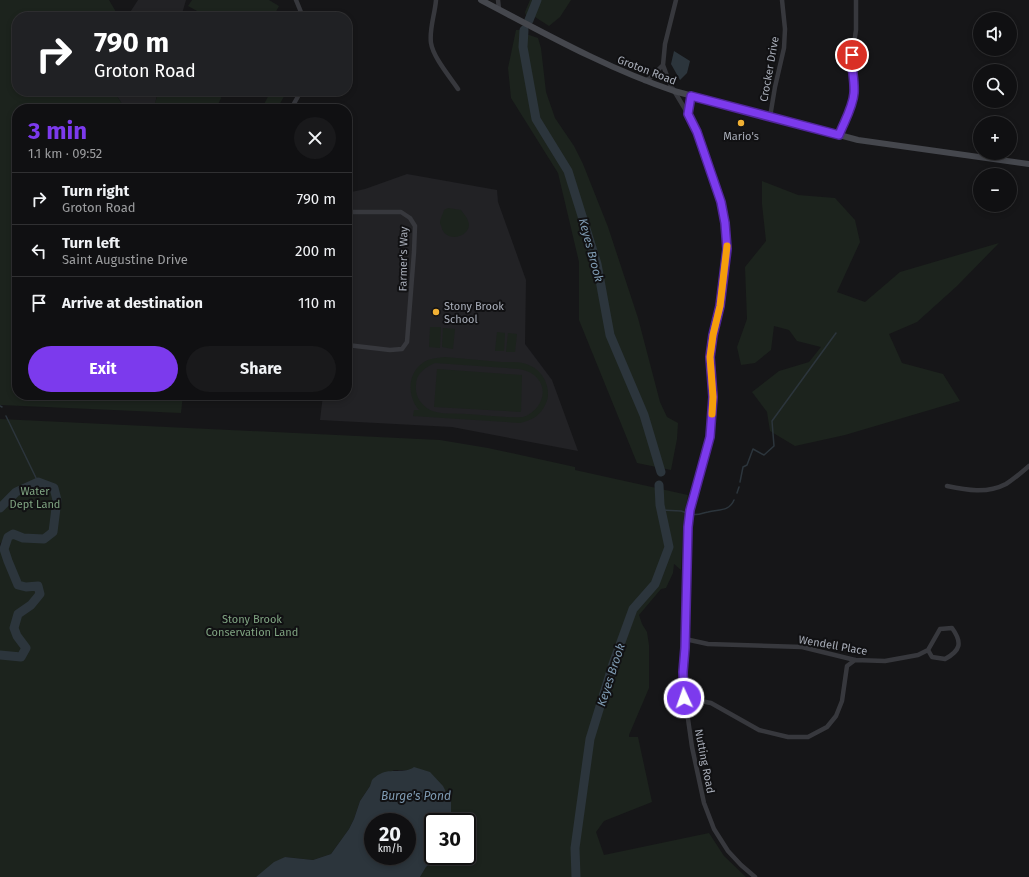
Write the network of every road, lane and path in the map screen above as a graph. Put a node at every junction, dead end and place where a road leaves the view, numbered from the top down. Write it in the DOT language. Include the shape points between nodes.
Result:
graph roads {
  1 [pos="296,0"];
  2 [pos="436,0"];
  3 [pos="481,0"];
  4 [pos="498,0"];
  5 [pos="676,0"];
  6 [pos="782,0"];
  7 [pos="856,0"];
  8 [pos="499,9"];
  9 [pos="301,12"];
  10 [pos="662,65"];
  11 [pos="645,81"];
  12 [pos="458,89"];
  13 [pos="674,91"];
  14 [pos="691,96"];
  15 [pos="688,114"];
  16 [pos="770,117"];
  17 [pos="839,135"];
  18 [pos="1029,164"];
  19 [pos="352,212"];
  20 [pos="352,346"];
  21 [pos="1029,466"];
  22 [pos="947,486"];
  23 [pos="685,639"];
  24 [pos="928,650"];
  25 [pos="855,660"];
  26 [pos="684,698"];
  27 [pos="755,877"];
  1 -- 9 [label="street"];
  2 -- 12 [label="street" via="431,43"];
  3 -- 8 [label="main road, Groton Road"];
  4 -- 8 [label="street"];
  5 -- 10 [label="street"];
  6 -- 16 [label="street, Crocker Drive" via="784,48 774,87"];
  7 -- 17 [label="street" via="856,30 851,65 854,94"];
  8 -- 11 [label="main road, Groton Road" via="597,60"];
  10 -- 11 [label="street"];
  10 -- 13 [label="street, Nutting Road"];
  11 -- 13 [label="main road, Groton Road"];
  13 -- 14 [label="main road, Groton Road"];
  13 -- 15 [label="street, Nutting Road"];
  14 -- 15 [label="street"];
  14 -- 16 [label="main road, Groton Road"];
  15 -- 23 [label="street, Nutting Road" via="697,132 721,202 727,249 710,357 713,397 710,437 690,510 688,527"];
  16 -- 17 [label="main road, Groton Road"];
  17 -- 18 [label="main road, Groton Road" via="858,140"];
  19 -- 20 [label="street, Farmer's Way" via="401,212 410,218 415,226 407,342 402,349 390,350"];
  21 -- 22 [label="street" via="998,487 966,490"];
  23 -- 25 [label="street, Wendell Place" via="708,644 802,647"];
  23 -- 26 [label="street, Nutting Road"];
  24 -- 24 [label="street" via="940,629 952,628 958,637 959,645 955,653 945,659 932,656"];
  24 -- 25 [label="street, Wendell Place" via="918,655 885,661"];
  25 -- 26 [label="street" via="847,666 842,701 836,716 827,727 808,737 788,737 759,730 711,703"];
  26 -- 27 [label="street, Nutting Road" via="704,803 714,829 728,851"];
}
